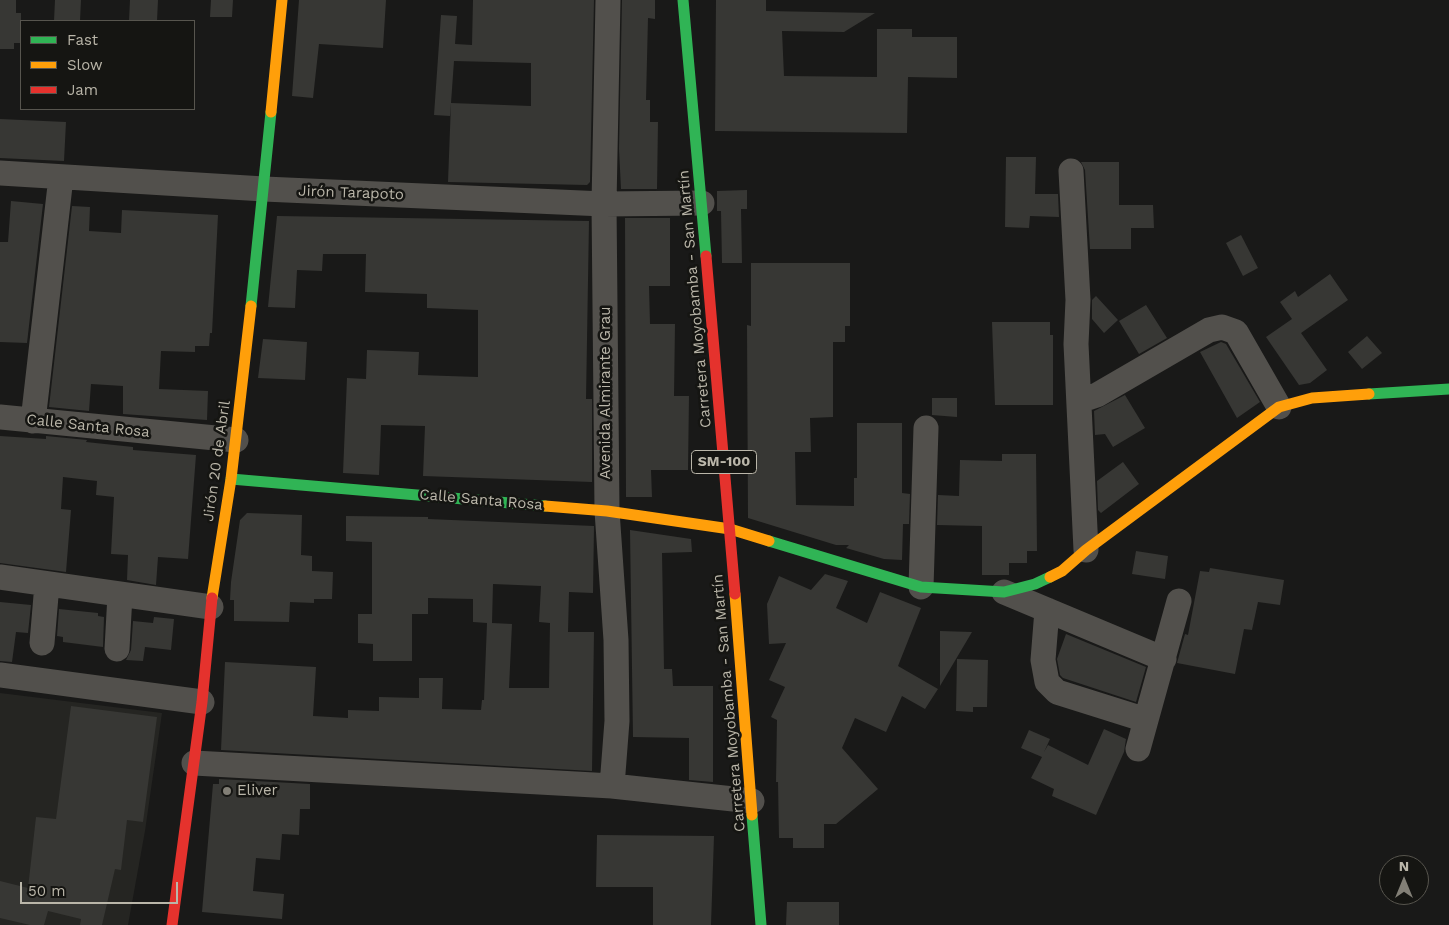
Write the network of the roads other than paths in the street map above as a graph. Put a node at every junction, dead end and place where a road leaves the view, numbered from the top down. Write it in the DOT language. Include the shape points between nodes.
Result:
graph roads {
  1 [pos="282,0"];
  2 [pos="608,0"];
  3 [pos="683,0"];
  4 [pos="1071,171"];
  5 [pos="0,172"];
  6 [pos="61,177"];
  7 [pos="264,190"];
  8 [pos="702,203"];
  9 [pos="604,204"];
  10 [pos="1449,389"];
  11 [pos="1079,401"];
  12 [pos="1279,407"];
  13 [pos="0,417"];
  14 [pos="33,421"];
  15 [pos="926,428"];
  16 [pos="236,440"];
  17 [pos="231,479"];
  18 [pos="606,511"];
  19 [pos="730,529"];
  20 [pos="1086,550"];
  21 [pos="0,577"];
  22 [pos="921,587"];
  23 [pos="47,588"];
  24 [pos="0,589"];
  25 [pos="1004,592"];
  26 [pos="120,599"];
  27 [pos="1179,601"];
  28 [pos="211,607"];
  29 [pos="1047,610"];
  30 [pos="158,615"];
  31 [pos="42,643"];
  32 [pos="117,649"];
  33 [pos="1164,659"];
  34 [pos="0,675"];
  35 [pos="202,702"];
  36 [pos="1146,720"];
  37 [pos="1138,749"];
  38 [pos="194,763"];
  39 [pos="612,786"];
  40 [pos="752,801"];
  41 [pos="172,925"];
  42 [pos="761,925"];
  1 -- 7 [label="street, Jirón 20 de Abril"];
  2 -- 9 [label="street, Avenida Almirante Grau"];
  3 -- 8 [label="street, Carretera Moyobamba - San Martín / SM-100"];
  4 -- 11 [label="street" via="1078,300"];
  5 -- 6 [label="street, Jirón Tarapoto"];
  6 -- 7 [label="street, Jirón Tarapoto"];
  6 -- 14 [label="street"];
  7 -- 9 [label="street, Jirón Tarapoto"];
  7 -- 16 [label="street, Jirón 20 de Abril"];
  8 -- 9 [label="street, Jirón Tarapoto"];
  8 -- 19 [label="street, Carretera Moyobamba - San Martín / SM-100"];
  9 -- 18 [label="street, Avenida Almirante Grau"];
  10 -- 12 [label="street" via="1312,398"];
  11 -- 12 [label="street" via="1097,396 1209,330 1222,327 1236,332"];
  11 -- 20 [label="street"];
  12 -- 20 [label="street, Calle Santa Rosa"];
  13 -- 14 [label="street, Calle Santa Rosa"];
  14 -- 16 [label="street, Calle Santa Rosa"];
  15 -- 22 [label="street"];
  16 -- 17 [label="street, Jirón 20 de Abril"];
  17 -- 18 [label="street, Calle Santa Rosa"];
  17 -- 28 [label="street, Jirón 20 de Abril"];
  18 -- 19 [label="street, Calle Santa Rosa"];
  18 -- 39 [label="street, Avenida Almirante Grau" via="616,640 617,721"];
  19 -- 22 [label="street, Calle Santa Rosa"];
  19 -- 40 [label="street, Carretera Moyobamba - San Martín / SM-100"];
  20 -- 25 [label="street, Calle Santa Rosa" via="1062,571 1035,584"];
  21 -- 23 [label="street"];
  22 -- 25 [label="street, Calle Santa Rosa"];
  23 -- 24 [label="street"];
  23 -- 26 [label="street"];
  23 -- 31 [label="street"];
  25 -- 29 [label="street"];
  26 -- 28 [label="street"];
  26 -- 30 [label="street" via="159,609"];
  26 -- 32 [label="street"];
  27 -- 33 [label="street"];
  28 -- 35 [label="street, Jirón 20 de Abril"];
  29 -- 33 [label="street"];
  29 -- 36 [label="street" via="1043,660 1047,682 1057,692"];
  33 -- 36 [label="street"];
  34 -- 35 [label="street"];
  35 -- 38 [label="street, Jirón 20 de Abril"];
  36 -- 37 [label="street"];
  38 -- 39 [label="street"];
  38 -- 41 [label="street, Jirón 20 de Abril"];
  39 -- 40 [label="street"];
  40 -- 42 [label="street, Carretera Moyobamba - San Martín / SM-100"];
}
